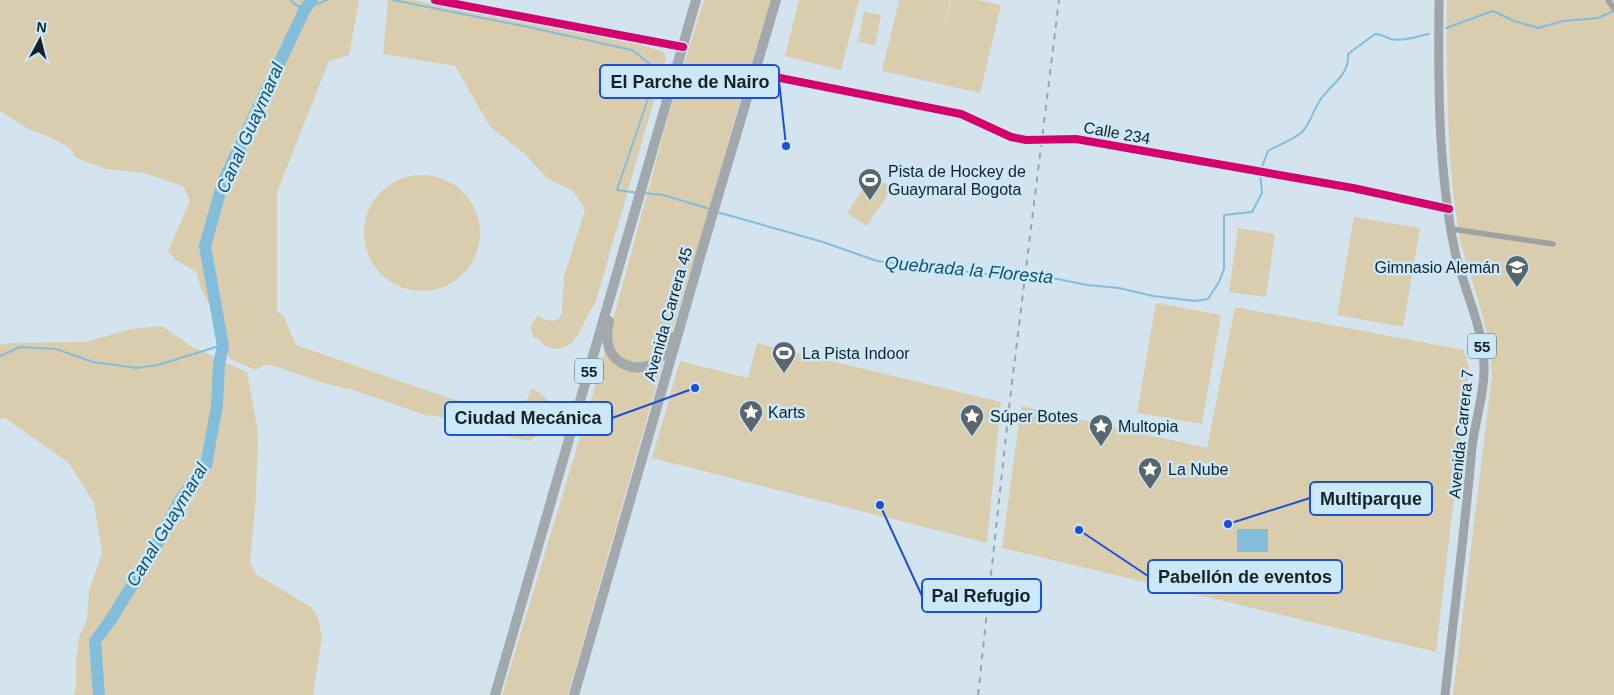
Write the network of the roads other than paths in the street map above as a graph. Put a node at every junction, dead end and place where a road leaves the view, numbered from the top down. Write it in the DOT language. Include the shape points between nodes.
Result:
graph roads {
  1 [pos="435,0"];
  2 [pos="696,0"];
  3 [pos="776,0"];
  4 [pos="1439,0"];
  5 [pos="683,47"];
  6 [pos="755,73"];
  7 [pos="783,79"];
  8 [pos="750,88"];
  9 [pos="1449,209"];
  10 [pos="1452,229"];
  11 [pos="1553,244"];
  12 [pos="619,268"];
  13 [pos="689,295"];
  14 [pos="495,695"];
  15 [pos="574,695"];
  16 [pos="1444,695"];
  1 -- 5 [label="street"];
  2 -- 5 [label="highway, 55"];
  3 -- 6 [label="highway, Avenida Carrera 45"];
  4 -- 9 [label="main road, Avenida Carrera 7 / 55" via="1438,91"];
  5 -- 12 [label="highway, 55"];
  6 -- 7 [label="street, Calle 234"];
  6 -- 8 [label="highway, Avenida Carrera 45"];
  7 -- 8 [label="street"];
  7 -- 9 [label="street, Calle 234" via="961,114 1011,137 1026,140 1076,139 1353,188"];
  8 -- 13 [label="highway, Avenida Carrera 45"];
  9 -- 10 [label="main road, Avenida Carrera 7 / 55"];
  10 -- 11 [label="street"];
  10 -- 16 [label="main road, Avenida Carrera 7 / 55" via="1455,252 1481,342 1484,373"];
  12 -- 13 [label="highway" via="607,336 610,350 625,365 640,368 658,360"];
  12 -- 14 [label="highway, 55"];
  13 -- 15 [label="highway, Avenida Carrera 45"];
}
